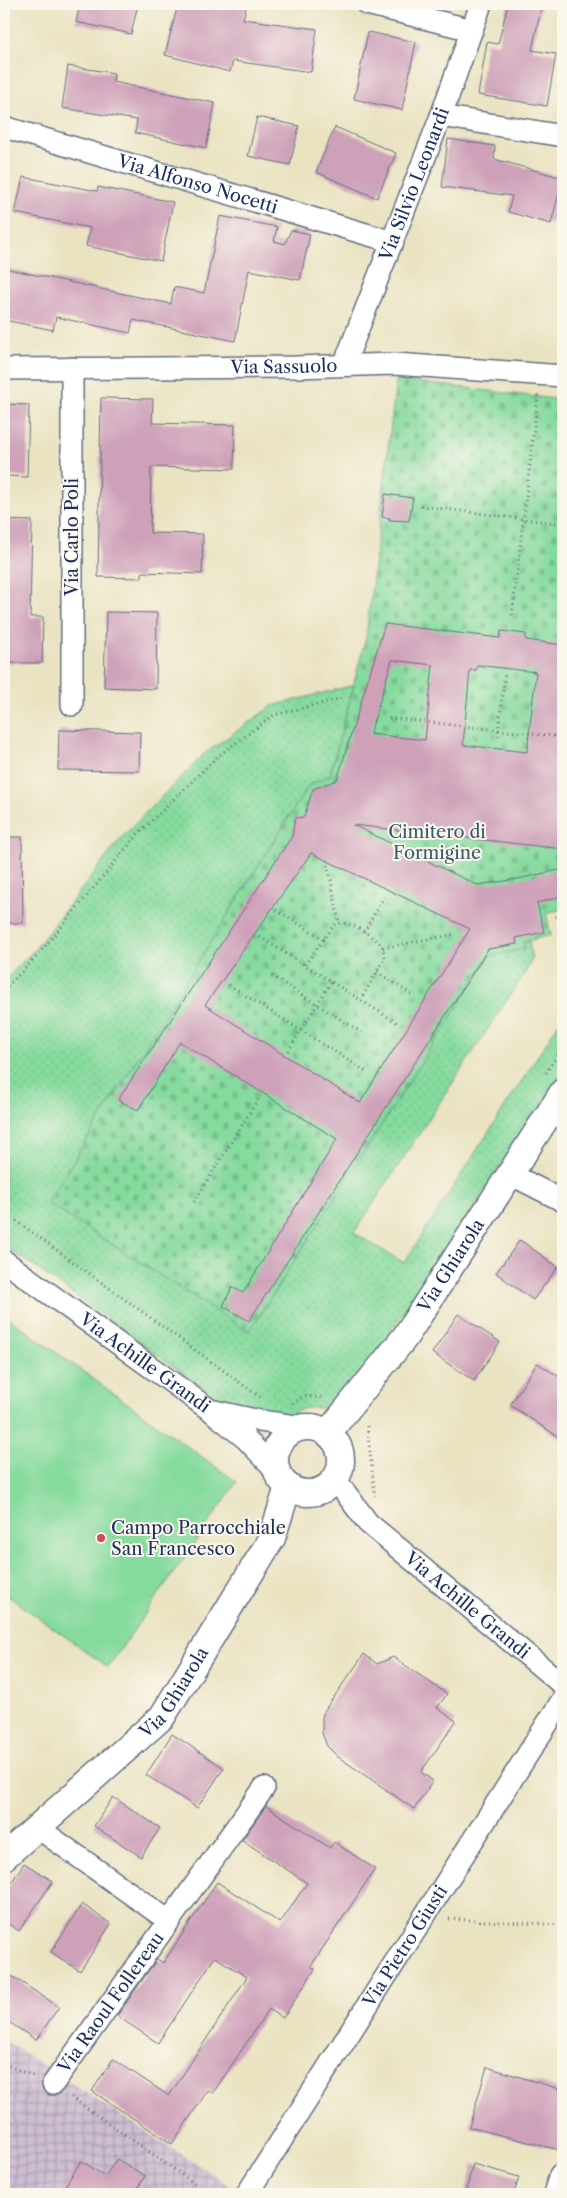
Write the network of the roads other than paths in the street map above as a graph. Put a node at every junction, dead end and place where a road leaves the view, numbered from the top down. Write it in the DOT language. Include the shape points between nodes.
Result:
graph roads {
  1 [pos="367,4"];
  2 [pos="481,4"];
  3 [pos="472,30"];
  4 [pos="441,116"];
  5 [pos="4,127"];
  6 [pos="563,136"];
  7 [pos="393,242"];
  8 [pos="344,365"];
  9 [pos="72,368"];
  10 [pos="4,369"];
  11 [pos="563,376"];
  12 [pos="72,705"];
  13 [pos="553,1085"];
  14 [pos="510,1174"];
  15 [pos="563,1201"];
  16 [pos="4,1261"];
  17 [pos="210,1410"];
  18 [pos="316,1430"];
  19 [pos="282,1478"];
  20 [pos="335,1478"];
  21 [pos="563,1685"];
  22 [pos="563,1699"];
  23 [pos="264,1788"];
  24 [pos="38,1828"];
  25 [pos="4,1857"];
  26 [pos="169,1921"];
  27 [pos="53,2084"];
  28 [pos="563,2176"];
  29 [pos="246,2194"];
  30 [pos="554,2194"];
  1 -- 3 [label="street"];
  2 -- 3 [label="street, Via Silvio Leonardi"];
  3 -- 4 [label="street, Via Silvio Leonardi"];
  4 -- 6 [label="street"];
  4 -- 7 [label="street, Via Silvio Leonardi"];
  5 -- 7 [label="street, Via Alfonso Nocetti"];
  7 -- 8 [label="street, Via Silvio Leonardi"];
  8 -- 9 [label="street, Via Sassuolo"];
  8 -- 11 [label="street, Via Sassuolo" via="433,365"];
  9 -- 10 [label="street, Via Sassuolo"];
  9 -- 12 [label="street, Via Carlo Poli"];
  13 -- 14 [label="street, Via Ghiarola"];
  14 -- 15 [label="street"];
  14 -- 18 [label="street, Via Ghiarola" via="405,1337"];
  16 -- 17 [label="street, Via Achille Grandi"];
  17 -- 18 [label="street, Via Achille Grandi"];
  17 -- 19 [label="street" via="245,1438"];
  18 -- 19 [label="street, Via Ghiarola" via="288,1434 277,1446 274,1457"];
  18 -- 20 [label="street" via="340,1450 341,1460"];
  19 -- 20 [label="street" via="298,1492 318,1492"];
  19 -- 24 [label="street, Via Ghiarola" via="272,1538 162,1717"];
  20 -- 21 [label="street, Via Achille Grandi" via="368,1523"];
  22 -- 29 [label="street, Via Pietro Giusti"];
  23 -- 26 [label="street, Via Raoul Follereau"];
  24 -- 25 [label="street, Via Ghiarola"];
  24 -- 26 [label="street, Via Raoul Follereau"];
  26 -- 27 [label="street, Via Raoul Follereau"];
  28 -- 30 [label="street" via="560,2176"];
}
